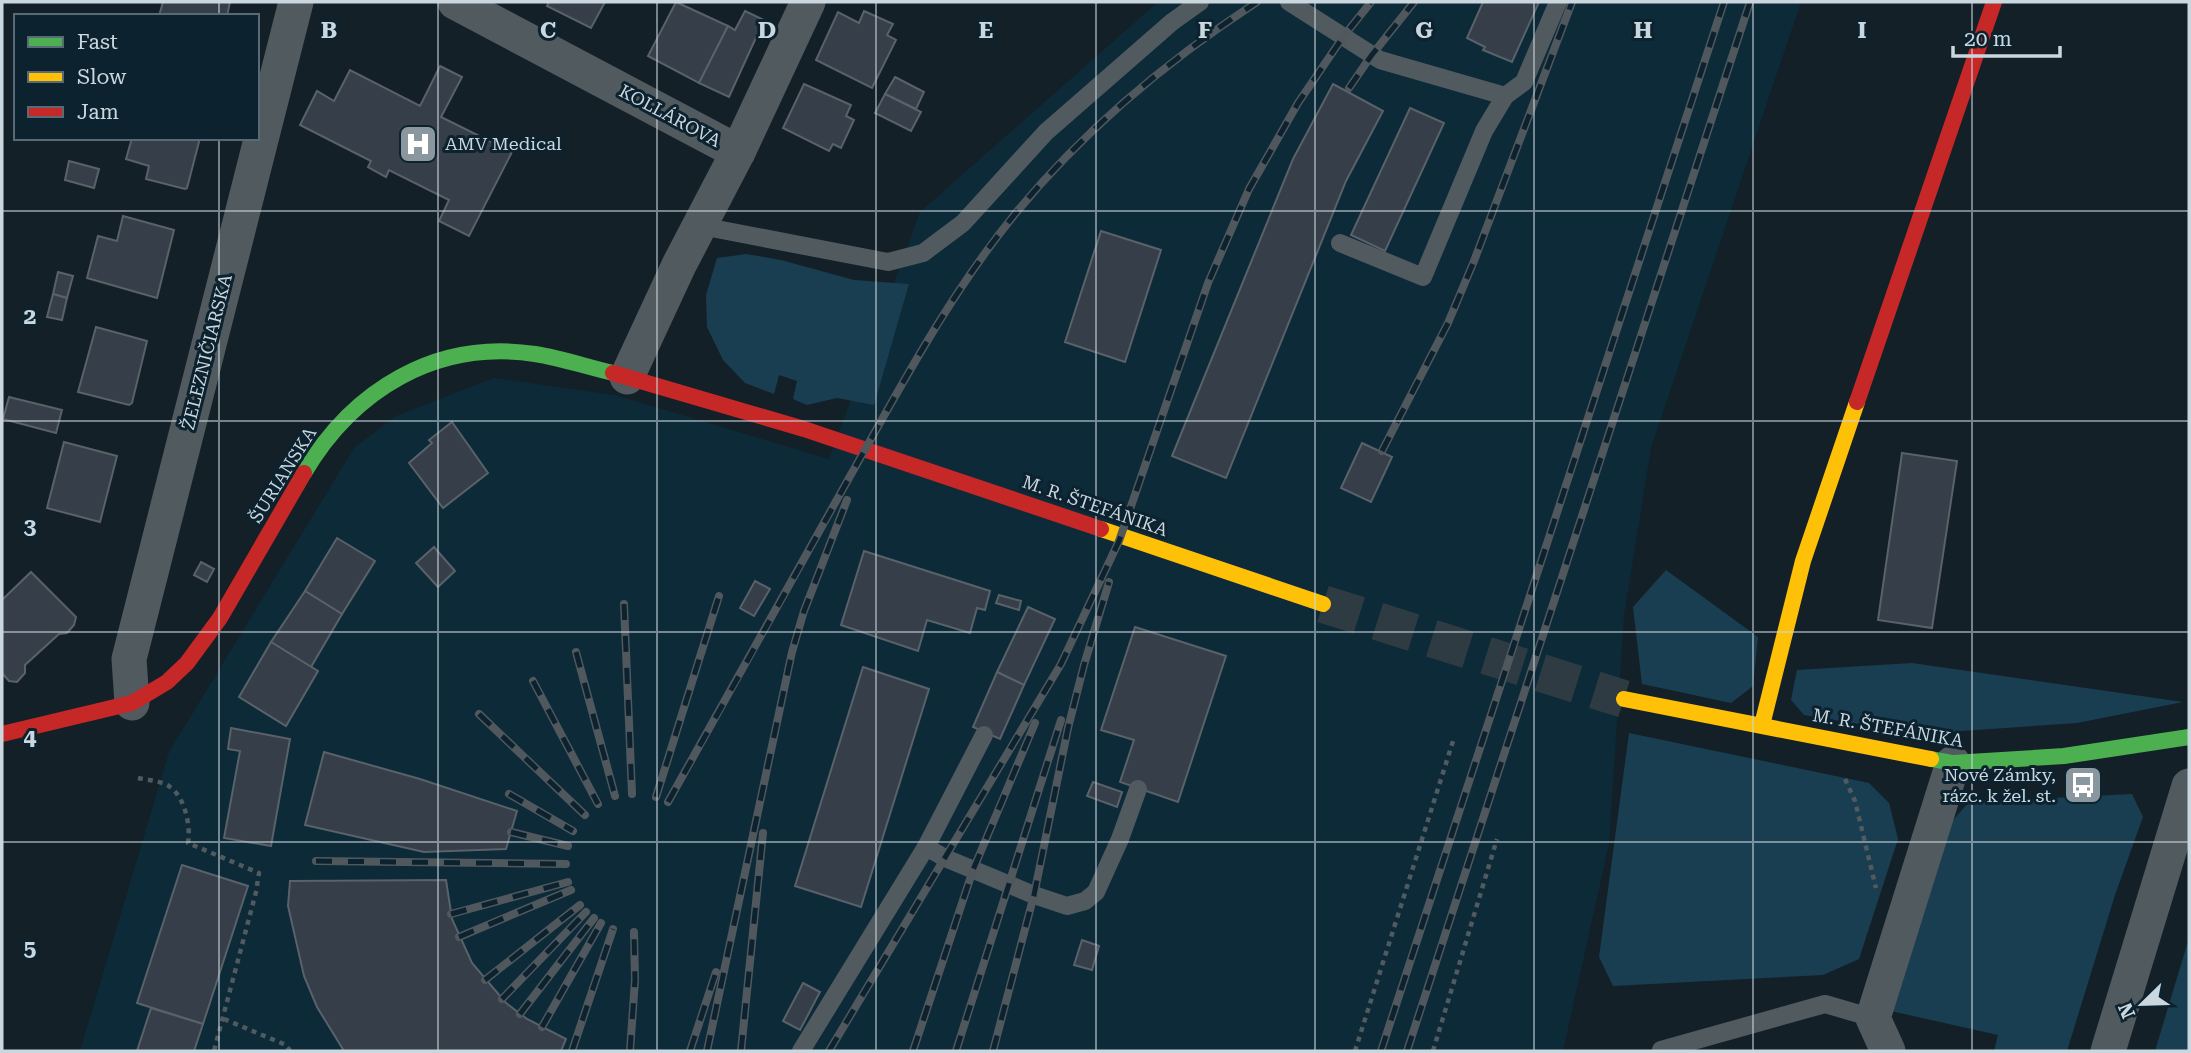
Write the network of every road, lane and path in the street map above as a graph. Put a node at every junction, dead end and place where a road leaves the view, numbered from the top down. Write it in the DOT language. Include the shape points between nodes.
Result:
graph roads {
  1 [pos="296,2"];
  2 [pos="455,2"];
  3 [pos="808,2"];
  4 [pos="1200,2"];
  5 [pos="1289,2"];
  6 [pos="1558,2"];
  7 [pos="1994,2"];
  8 [pos="1505,96"];
  9 [pos="738,152"];
  10 [pos="701,226"];
  11 [pos="1340,243"];
  12 [pos="627,377"];
  13 [pos="855,445"];
  14 [pos="1324,604"];
  15 [pos="1624,699"];
  16 [pos="132,703"];
  17 [pos="1762,725"];
  18 [pos="2,734"];
  19 [pos="984,735"];
  20 [pos="2189,737"];
  21 [pos="1454,738"];
  22 [pos="1953,763"];
  23 [pos="138,778"];
  24 [pos="1845,778"];
  25 [pos="2189,786"];
  26 [pos="1138,789"];
  27 [pos="1497,839"];
  28 [pos="926,847"];
  29 [pos="1876,890"];
  30 [pos="1874,1017"];
  31 [pos="224,1019"];
  32 [pos="1661,1050"];
  33 [pos="214,1051"];
  34 [pos="290,1051"];
  35 [pos="802,1051"];
  36 [pos="1355,1051"];
  37 [pos="1433,1051"];
  38 [pos="1888,1051"];
  39 [pos="2109,1051"];
  1 -- 16 [label="street, ŽELEZNIČIARSKA" via="129,659"];
  2 -- 9 [label="street, KOLLÁROVA"];
  3 -- 9 [label="street"];
  4 -- 10 [label="lane" via="1046,132 962,223 923,253 888,262"];
  5 -- 8 [label="lane" via="1380,60"];
  6 -- 8 [label="lane" via="1524,82"];
  7 -- 17 [label="street" via="1797,556"];
  8 -- 11 [label="lane" via="1484,131 1423,277"];
  9 -- 10 [label="street, KOLLÁROVA"];
  10 -- 12 [label="street, KOLLÁROVA"];
  12 -- 13 [label="street, ŠURIANSKA"];
  12 -- 16 [label="street, ŠURIANSKA" via="535,354 489,352 434,362 387,383 350,412 319,448 220,618 187,663"];
  13 -- 14 [label="street, M. R. ŠTEFÁNIKA"];
  15 -- 17 [label="street, M. R. ŠTEFÁNIKA"];
  16 -- 18 [label="street, ŠURIANSKA"];
  17 -- 22 [label="street, M. R. ŠTEFÁNIKA"];
  19 -- 28 [label="lane"];
  20 -- 22 [label="street, M. R. ŠTEFÁNIKA" via="2064,757"];
  21 -- 36 [label="path"];
  22 -- 30 [label="street"];
  23 -- 31 [label="path" via="170,786 180,798 190,831 188,843 258,873"];
  24 -- 29 [label="path" via="1855,801"];
  25 -- 39 [label="street"];
  26 -- 28 [label="lane" via="1096,892 1067,906"];
  27 -- 37 [label="path"];
  28 -- 35 [label="lane"];
  30 -- 32 [label="lane" via="1825,1003"];
  30 -- 38 [label="street"];
  31 -- 33 [label="path"];
  31 -- 34 [label="path" via="286,1045"];
}
